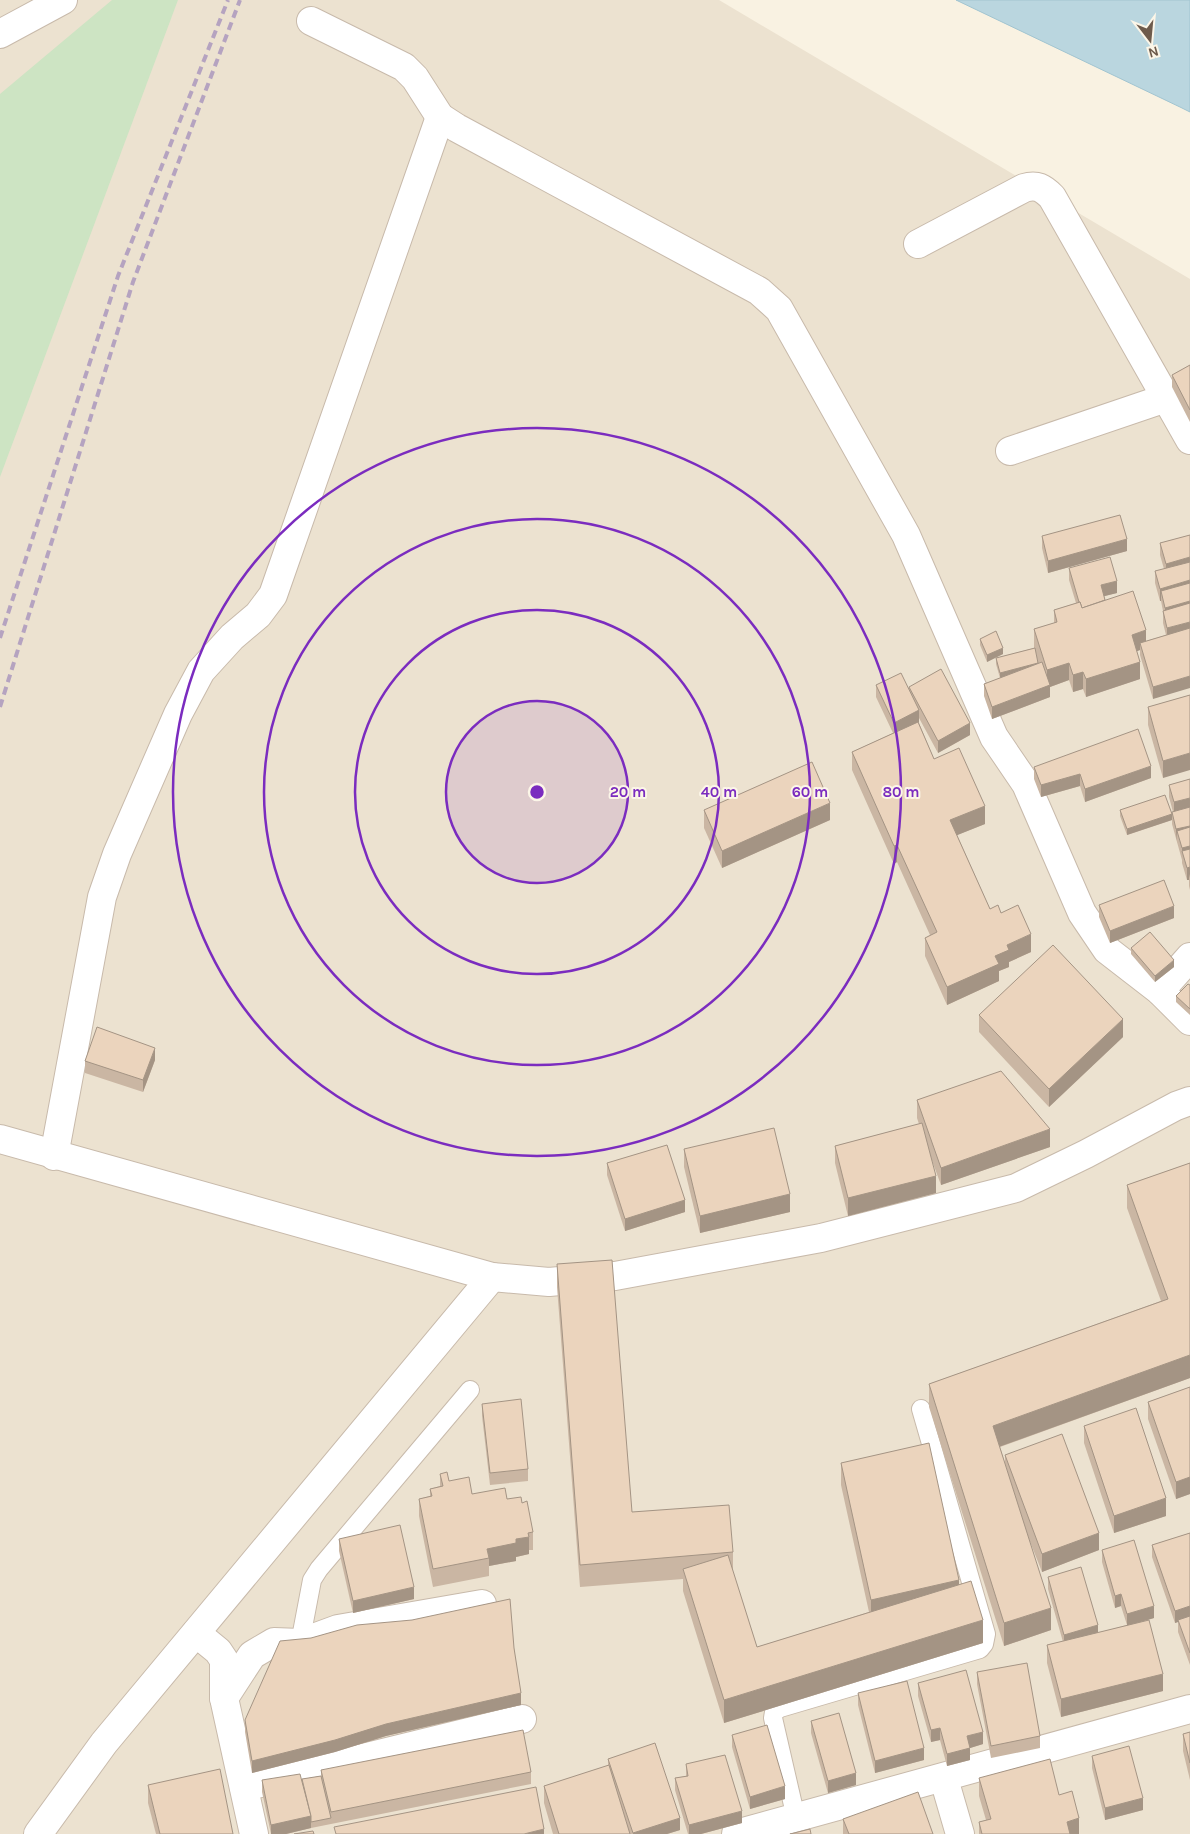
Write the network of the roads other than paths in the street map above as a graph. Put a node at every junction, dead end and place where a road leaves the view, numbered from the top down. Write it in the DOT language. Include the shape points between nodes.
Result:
graph roads {
  1 [pos="63,0"];
  2 [pos="311,21"];
  3 [pos="0,34"];
  4 [pos="440,117"];
  5 [pos="918,244"];
  6 [pos="1166,398"];
  7 [pos="1190,440"];
  8 [pos="1010,451"];
  9 [pos="1190,957"];
  10 [pos="1160,991"];
  11 [pos="1190,1021"];
  12 [pos="1190,1101"];
  13 [pos="0,1139"];
  14 [pos="54,1156"];
  15 [pos="492,1277"];
  16 [pos="470,1390"];
  17 [pos="921,1409"];
  18 [pos="482,1604"];
  19 [pos="196,1632"];
  20 [pos="300,1642"];
  21 [pos="224,1698"];
  22 [pos="1190,1710"];
  23 [pos="522,1719"];
  24 [pos="944,1778"];
  25 [pos="244,1787"];
  26 [pos="796,1818"];
  27 [pos="38,1834"];
  28 [pos="254,1834"];
  29 [pos="736,1834"];
  30 [pos="960,1834"];
  1 -- 3 [label="street"];
  2 -- 4 [label="street" via="404,67"];
  4 -- 10 [label="street" via="759,291 780,308 906,535 994,737 1026,784 1082,913 1108,950"];
  4 -- 14 [label="street" via="273,595 258,615 232,637 201,671 178,714 117,854 102,897"];
  5 -- 6 [label="street" via="1024,188 1034,185 1043,188 1052,197"];
  6 -- 7 [label="street"];
  6 -- 8 [label="street"];
  9 -- 10 [label="street"];
  10 -- 11 [label="street"];
  12 -- 15 [label="street" via="1016,1188 821,1238 614,1276 549,1282"];
  13 -- 14 [label="street"];
  14 -- 15 [label="street"];
  15 -- 19 [label="street"];
  16 -- 20 [label="lane" via="319,1569 310,1586"];
  17 -- 26 [label="lane" via="986,1634 984,1644 980,1649 774,1712"];
  18 -- 20 [label="street" via="338,1629"];
  19 -- 21 [label="street" via="224,1660"];
  19 -- 27 [label="street" via="104,1743"];
  20 -- 21 [label="street" via="274,1642 252,1655"];
  21 -- 25 [label="street"];
  22 -- 24 [label="street"];
  23 -- 25 [label="street"];
  24 -- 26 [label="street"];
  24 -- 30 [label="street"];
  25 -- 28 [label="street"];
  26 -- 29 [label="street"];
}
